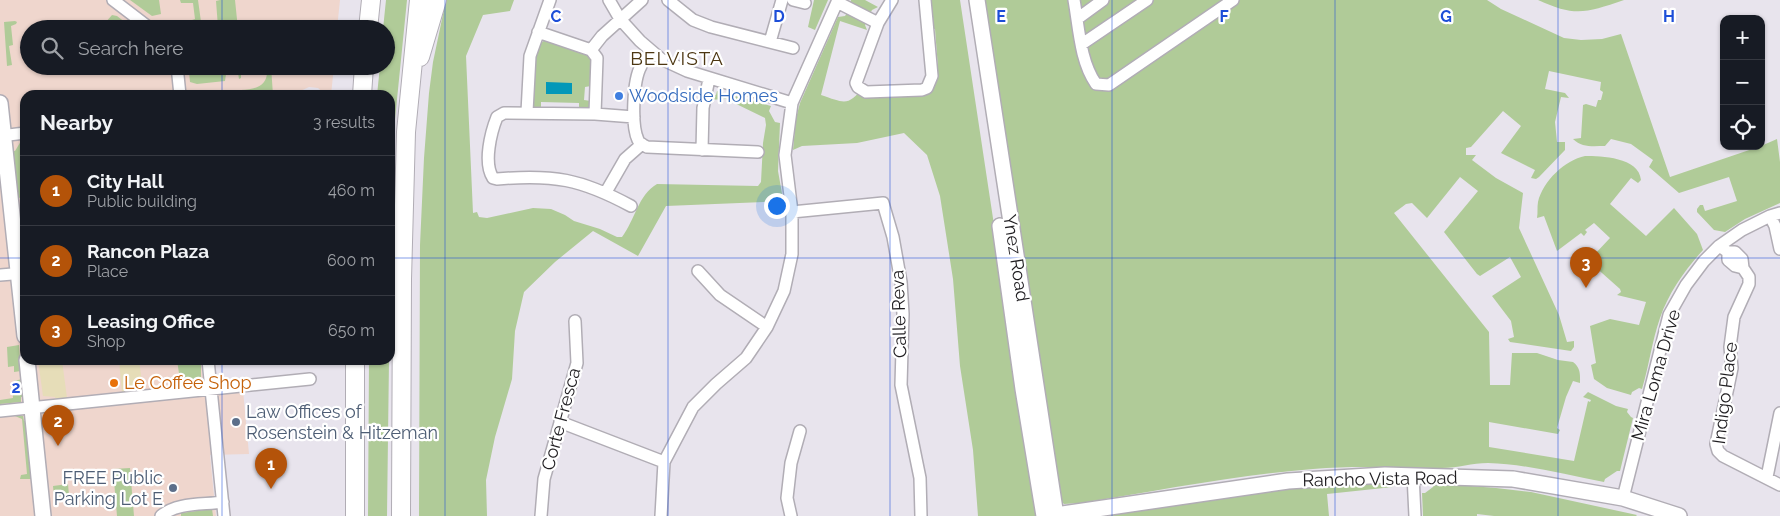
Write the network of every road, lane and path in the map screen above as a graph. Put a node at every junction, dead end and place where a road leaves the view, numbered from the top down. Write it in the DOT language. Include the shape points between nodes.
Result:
graph roads {
  1 [pos="113,0"];
  2 [pos="362,0"];
  3 [pos="371,0"];
  4 [pos="419,0"];
  5 [pos="437,0"];
  6 [pos="550,0"];
  7 [pos="609,0"];
  8 [pos="642,0"];
  9 [pos="668,0"];
  10 [pos="782,0"];
  11 [pos="892,0"];
  12 [pos="926,0"];
  13 [pos="967,0"];
  14 [pos="977,0"];
  15 [pos="1074,0"];
  16 [pos="1103,0"];
  17 [pos="1147,0"];
  18 [pos="1233,0"];
  19 [pos="837,1"];
  20 [pos="620,18"];
  21 [pos="1078,19"];
  22 [pos="140,20"];
  23 [pos="361,20"];
  24 [pos="369,20"];
  25 [pos="878,23"];
  26 [pos="538,32"];
  27 [pos="770,42"];
  28 [pos="1082,44"];
  29 [pos="793,48"];
  30 [pos="591,50"];
  31 [pos="641,66"];
  32 [pos="178,75"];
  33 [pos="363,75"];
  34 [pos="709,79"];
  35 [pos="179,90"];
  36 [pos="362,90"];
  37 [pos="408,98"];
  38 [pos="0,103"];
  39 [pos="792,103"];
  40 [pos="527,112"];
  41 [pos="595,114"];
  42 [pos="634,117"];
  43 [pos="20,134"];
  44 [pos="2,136"];
  45 [pos="642,144"];
  46 [pos="702,150"];
  47 [pos="758,152"];
  48 [pos="606,192"];
  49 [pos="631,206"];
  50 [pos="792,212"];
  51 [pos="1775,215"];
  52 [pos="1724,249"];
  53 [pos="1780,249"];
  54 [pos="20,259"];
  55 [pos="698,271"];
  56 [pos="20,273"];
  57 [pos="0,275"];
  58 [pos="575,321"];
  59 [pos="767,327"];
  60 [pos="28,365"];
  61 [pos="208,365"];
  62 [pos="355,365"];
  63 [pos="310,379"];
  64 [pos="211,390"];
  65 [pos="32,408"];
  66 [pos="0,411"];
  67 [pos="1780,412"];
  68 [pos="560,422"];
  69 [pos="800,431"];
  70 [pos="664,462"];
  71 [pos="1413,475"];
  72 [pos="1767,477"];
  73 [pos="1780,485"];
  74 [pos="1623,498"];
  75 [pos="223,502"];
  76 [pos="43,516"];
  77 [pos="161,516"];
  78 [pos="224,516"];
  79 [pos="355,516"];
  80 [pos="400,516"];
  81 [pos="541,516"];
  82 [pos="661,516"];
  83 [pos="792,516"];
  84 [pos="921,516"];
  85 [pos="1051,516"];
  86 [pos="1415,516"];
  87 [pos="1678,516"];
  1 -- 22 [label="street"];
  2 -- 23 [label="highway"];
  3 -- 24 [label="highway"];
  4 -- 37 [label="highway"];
  5 -- 37 [label="highway"];
  6 -- 26 [label="street"];
  7 -- 20 [label="street"];
  8 -- 20 [label="street"];
  9 -- 27 [label="street" via="693,20"];
  10 -- 27 [label="street"];
  11 -- 25 [label="street"];
  12 -- 25 [label="street" via="932,76 927,88 866,92 858,88 856,83"];
  13 -- 85 [label="main road, Ynez Road" via="1023,389"];
  14 -- 85 [label="main road, Ynez Road"];
  15 -- 21 [label="street"];
  16 -- 21 [label="street"];
  17 -- 28 [label="street"];
  18 -- 28 [label="street" via="1109,85 1096,84 1089,73"];
  19 -- 25 [label="street"];
  19 -- 39 [label="street"];
  20 -- 30 [label="street"];
  20 -- 34 [label="street" via="662,59"];
  21 -- 28 [label="street"];
  26 -- 30 [label="street"];
  26 -- 40 [label="street" via="530,56"];
  27 -- 29 [label="street"];
  30 -- 41 [label="street" via="597,58"];
  31 -- 42 [label="street" via="637,75"];
  32 -- 35 [label="street"];
  33 -- 36 [label="highway"];
  34 -- 39 [label="street"];
  34 -- 46 [label="street" via="703,108"];
  37 -- 80 [label="highway" via="402,279"];
  38 -- 44 [label="main road"];
  39 -- 50 [label="street" via="784,155"];
  40 -- 41 [label="street"];
  40 -- 48 [label="street" via="504,113 496,117 489,144 489,169 493,178 555,178"];
  41 -- 42 [label="street"];
  42 -- 45 [label="street" via="638,140"];
  43 -- 44 [label="street"];
  44 -- 54 [label="main road"];
  45 -- 46 [label="street"];
  45 -- 48 [label="street" via="625,159"];
  46 -- 47 [label="street"];
  48 -- 49 [label="street"];
  50 -- 59 [label="street" via="792,254 784,291"];
  50 -- 84 [label="street, Calle Reva" via="883,203 901,282 901,386 920,478"];
  51 -- 52 [label="street, Mira Loma Drive" via="1742,230"];
  51 -- 53 [label="street"];
  52 -- 72 [label="street, Indigo Place" via="1728,260 1743,268 1749,284 1734,317 1730,347 1732,368 1716,444 1723,456"];
  52 -- 74 [label="street, Mira Loma Drive" via="1704,261 1669,315"];
  55 -- 59 [label="street" via="720,295"];
  56 -- 57 [label="street"];
  58 -- 68 [label="street, Corte Fresca" via="577,363"];
  59 -- 70 [label="street" via="746,358 693,407"];
  60 -- 65 [label="main road"];
  61 -- 64 [label="street"];
  62 -- 79 [label="highway"];
  63 -- 64 [label="street"];
  64 -- 65 [label="street"];
  64 -- 75 [label="street"];
  65 -- 66 [label="street"];
  65 -- 76 [label="main road"];
  67 -- 72 [label="street"];
  68 -- 70 [label="street"];
  68 -- 81 [label="street, Corte Fresca" via="544,480"];
  69 -- 83 [label="street" via="791,463 787,498"];
  70 -- 82 [label="street"];
  71 -- 74 [label="main road, Rancho Vista Road" via="1513,479"];
  71 -- 85 [label="main road, Rancho Vista Road" via="1288,481"];
  71 -- 86 [label="street"];
  72 -- 73 [label="street, Indigo Place"];
  74 -- 87 [label="main road, Rancho Vista Road"];
  75 -- 77 [label="street" via="177,507"];
  75 -- 78 [label="street"];
}
